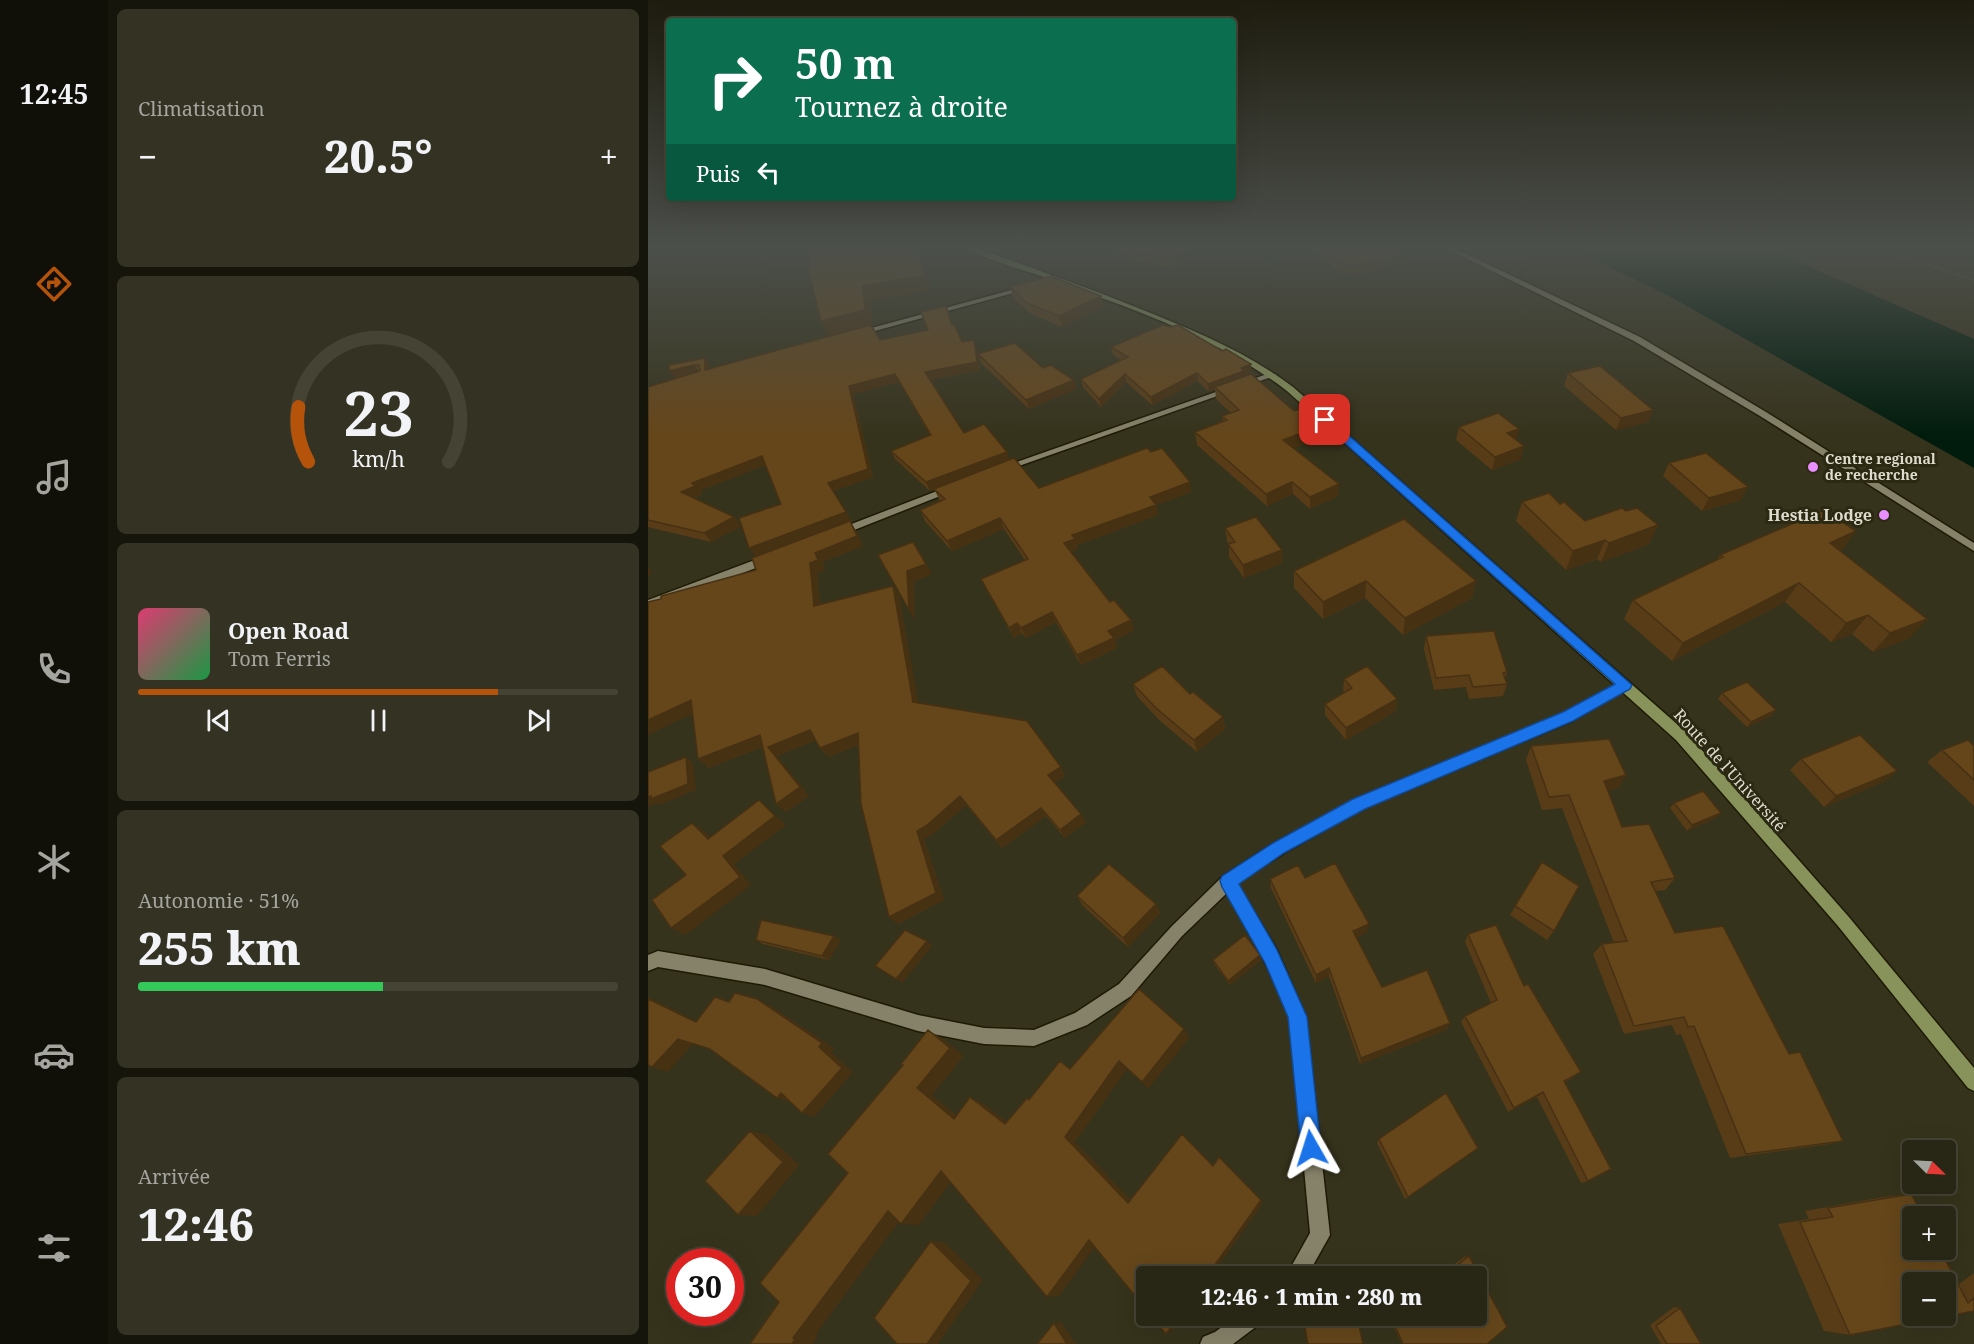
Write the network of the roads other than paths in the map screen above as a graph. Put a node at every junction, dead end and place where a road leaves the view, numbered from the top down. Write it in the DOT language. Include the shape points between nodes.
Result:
graph roads {
  1 [pos="945,310"];
  2 [pos="1138,310"];
  3 [pos="1576,310"];
  4 [pos="846,336"];
  5 [pos="1273,375"];
  6 [pos="989,474"];
  7 [pos="957,487"];
  8 [pos="829,536"];
  9 [pos="1974,549"];
  10 [pos="775,556"];
  11 [pos="648,604"];
  12 [pos="1625,685"];
  13 [pos="1228,881"];
  14 [pos="648,963"];
  15 [pos="1974,1082"];
  16 [pos="1302,1266"];
  17 [pos="1240,1326"];
  18 [pos="1210,1344"];
  1 -- 4 [label="street"];
  2 -- 5 [label="street, Route de l'Université" via="1215,340"];
  3 -- 9 [label="street" via="1637,339 1763,414"];
  5 -- 6 [label="street"];
  5 -- 12 [label="street, Route de l'Université"];
  7 -- 8 [label="street"];
  10 -- 11 [label="street"];
  12 -- 13 [label="street" via="1568,717 1359,804"];
  12 -- 15 [label="street, Route de l'Université" via="1681,736 1843,921"];
  13 -- 14 [label="street" via="1125,990 1081,1019 1034,1038 984,1036 918,1023 765,977 658,959"];
  13 -- 16 [label="street" via="1271,956 1298,1017 1320,1235"];
  17 -- 18 [label="street"];
}
